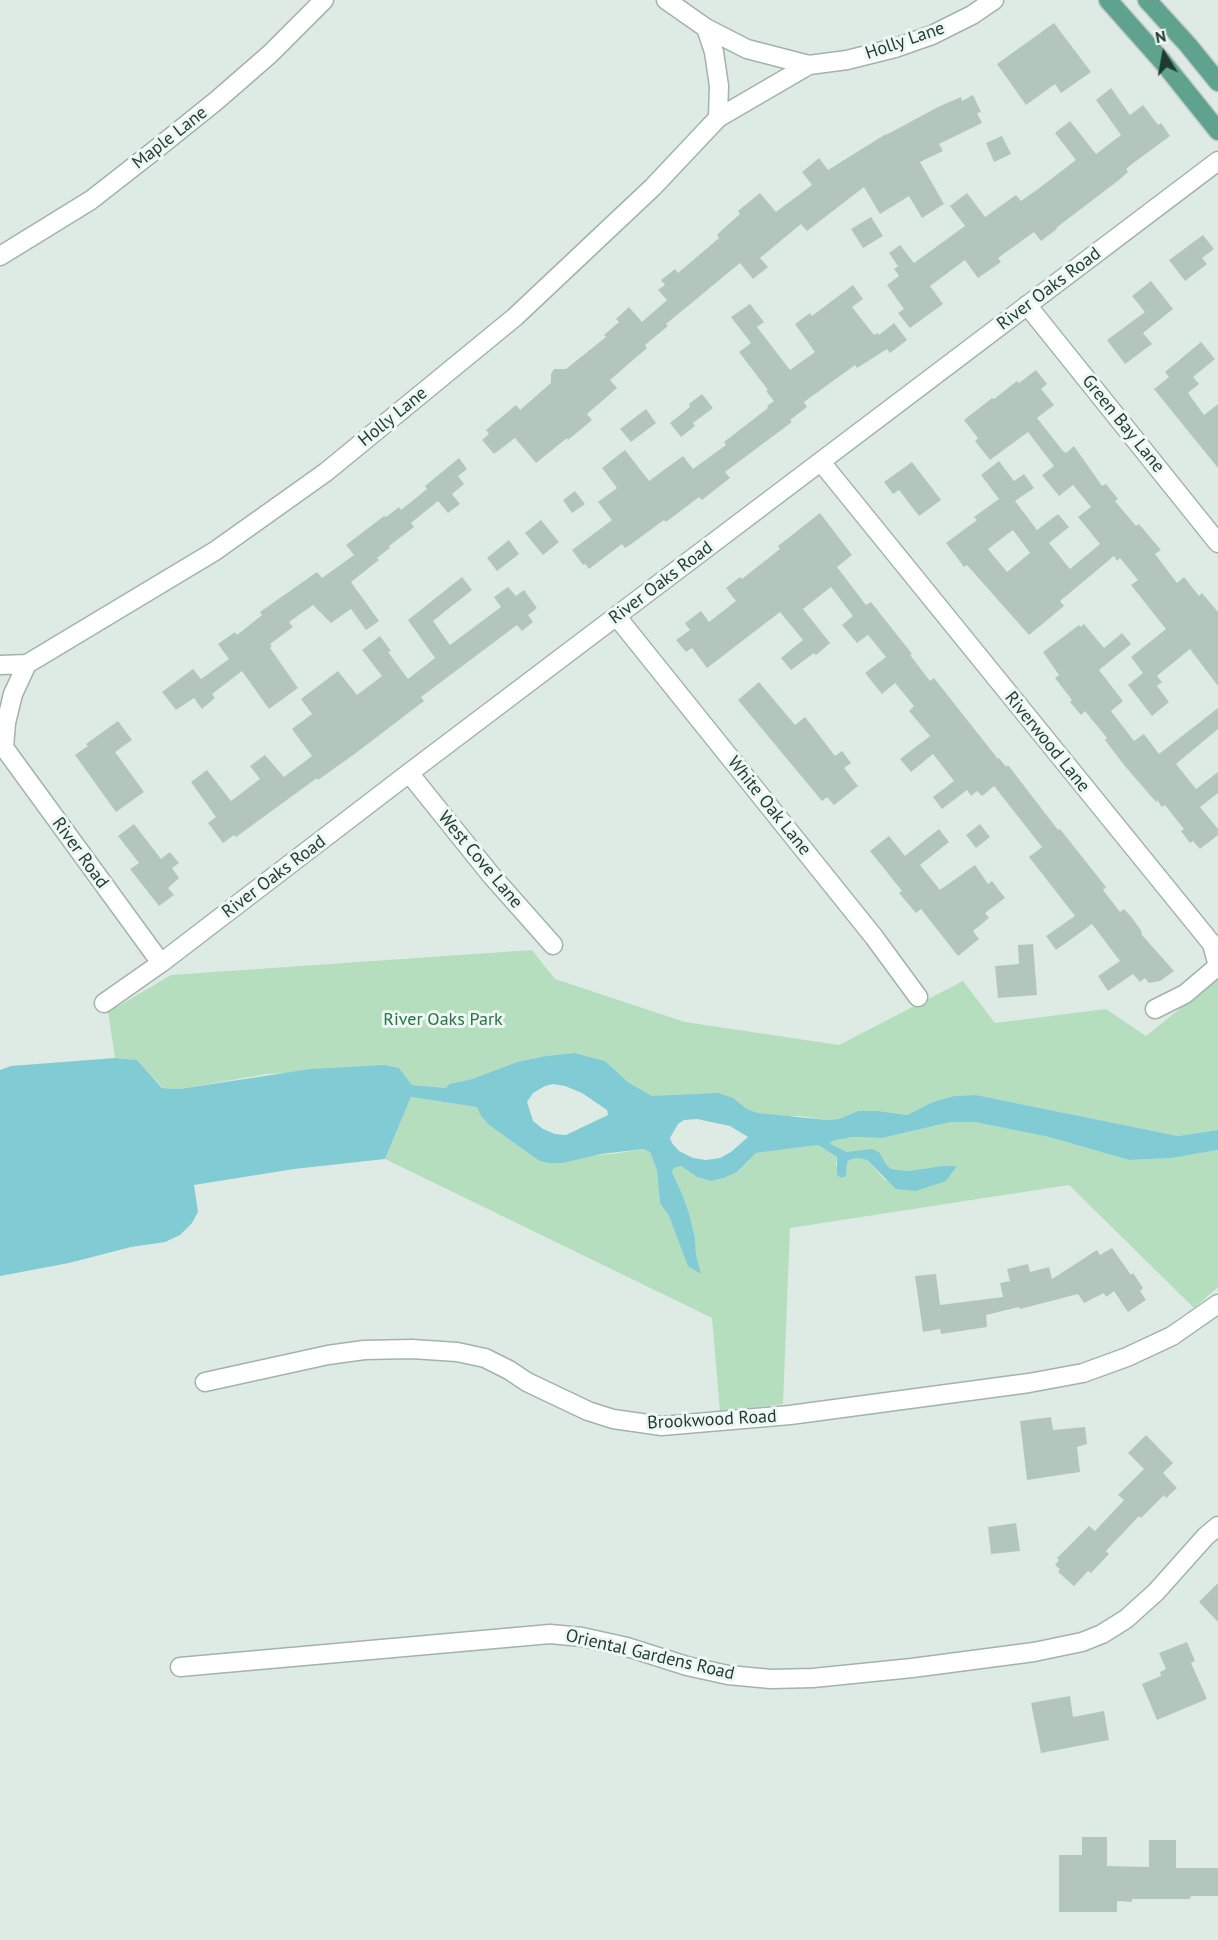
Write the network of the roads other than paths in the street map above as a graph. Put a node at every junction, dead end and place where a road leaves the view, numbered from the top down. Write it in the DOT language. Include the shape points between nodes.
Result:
graph roads {
  1 [pos="324,0"];
  2 [pos="666,0"];
  3 [pos="994,0"];
  4 [pos="1108,0"];
  5 [pos="1147,0"];
  6 [pos="706,28"];
  7 [pos="809,64"];
  8 [pos="1218,82"];
  9 [pos="718,118"];
  10 [pos="1218,131"];
  11 [pos="1218,161"];
  12 [pos="0,256"];
  13 [pos="1027,305"];
  14 [pos="820,462"];
  15 [pos="1218,543"];
  16 [pos="617,617"];
  17 [pos="27,663"];
  18 [pos="0,665"];
  19 [pos="2,745"];
  20 [pos="409,773"];
  21 [pos="553,945"];
  22 [pos="161,963"];
  23 [pos="918,997"];
  24 [pos="104,1003"];
  25 [pos="1155,1009"];
  26 [pos="1218,1304"];
  27 [pos="205,1382"];
  28 [pos="1218,1526"];
  29 [pos="180,1667"];
  1 -- 12 [label="street, Maple Lane" via="270,54 199,115 91,200"];
  2 -- 6 [label="street, Holly Lane"];
  3 -- 7 [label="street, Holly Lane" via="932,35 895,48 847,60"];
  4 -- 10 [label="main road"];
  5 -- 8 [label="main road"];
  6 -- 7 [label="street, Holly Lane" via="759,53"];
  6 -- 9 [label="street" via="719,86"];
  7 -- 9 [label="street, Holly Lane"];
  9 -- 17 [label="street, Holly Lane" via="652,187 515,316 326,472 215,550"];
  11 -- 13 [label="street, River Oaks Road"];
  13 -- 14 [label="street, River Oaks Road"];
  13 -- 15 [label="street, Green Bay Lane"];
  14 -- 16 [label="street, River Oaks Road"];
  14 -- 25 [label="street, Riverwood Lane" via="1212,944 1218,966 1185,994"];
  16 -- 20 [label="street, River Oaks Road"];
  16 -- 23 [label="street, White Oak Lane"];
  17 -- 18 [label="street, Holly Lane"];
  17 -- 19 [label="street" via="13,694"];
  19 -- 22 [label="street, River Road"];
  20 -- 21 [label="street, West Cove Lane" via="490,875"];
  20 -- 22 [label="street, River Oaks Road"];
  22 -- 24 [label="street, River Oaks Road"];
  26 -- 27 [label="street, Brookwood Road" via="1172,1336 1083,1372 1029,1383 790,1415 662,1426 588,1411 485,1358 457,1352 364,1350"];
  28 -- 29 [label="street, Oriental Gardens Road" via="1126,1619 1082,1642 1034,1652 813,1678 771,1678 729,1675 627,1647 550,1634"];
}
